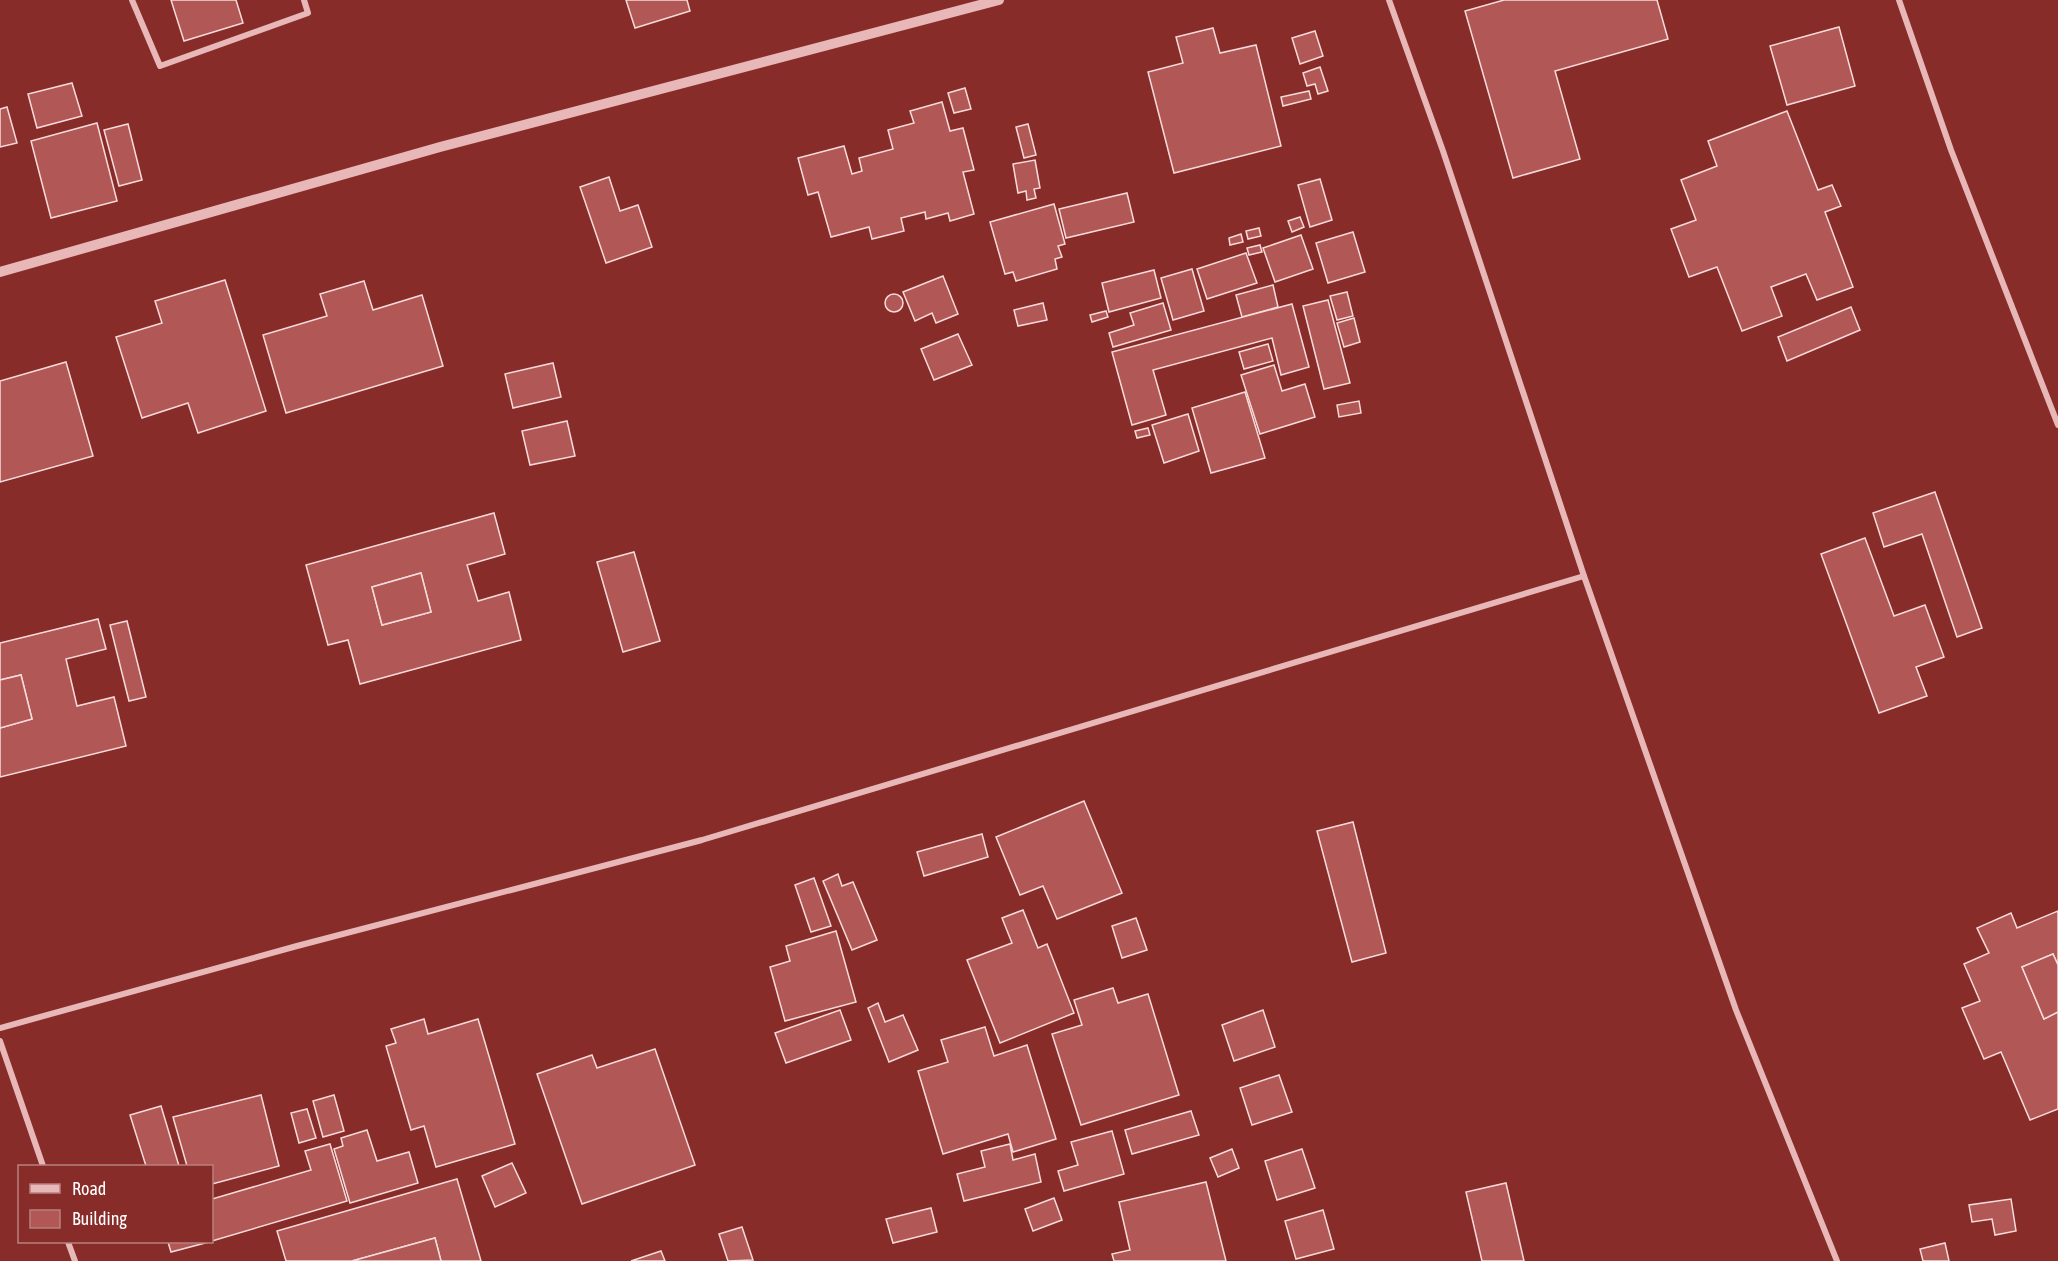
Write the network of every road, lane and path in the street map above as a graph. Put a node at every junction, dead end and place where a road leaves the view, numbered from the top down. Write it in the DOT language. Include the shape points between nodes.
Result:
graph roads {
  1 [pos="132,0"];
  2 [pos="304,0"];
  3 [pos="999,0"];
  4 [pos="1389,0"];
  5 [pos="1899,0"];
  6 [pos="0,272"];
  7 [pos="2058,424"];
  8 [pos="1584,576"];
  9 [pos="0,1028"];
  10 [pos="0,1041"];
  11 [pos="41,1165"];
  12 [pos="68,1243"];
  13 [pos="75,1261"];
  14 [pos="1837,1261"];
  1 -- 2 [label="street" via="160,66 308,13"];
  3 -- 6 [label="street" via="440,147"];
  4 -- 8 [label="street"];
  5 -- 7 [label="street" via="1951,150"];
  8 -- 9 [label="street" via="702,840"];
  8 -- 14 [label="street" via="1736,1010"];
  10 -- 11 [label="street"];
  12 -- 13 [label="street"];
}
